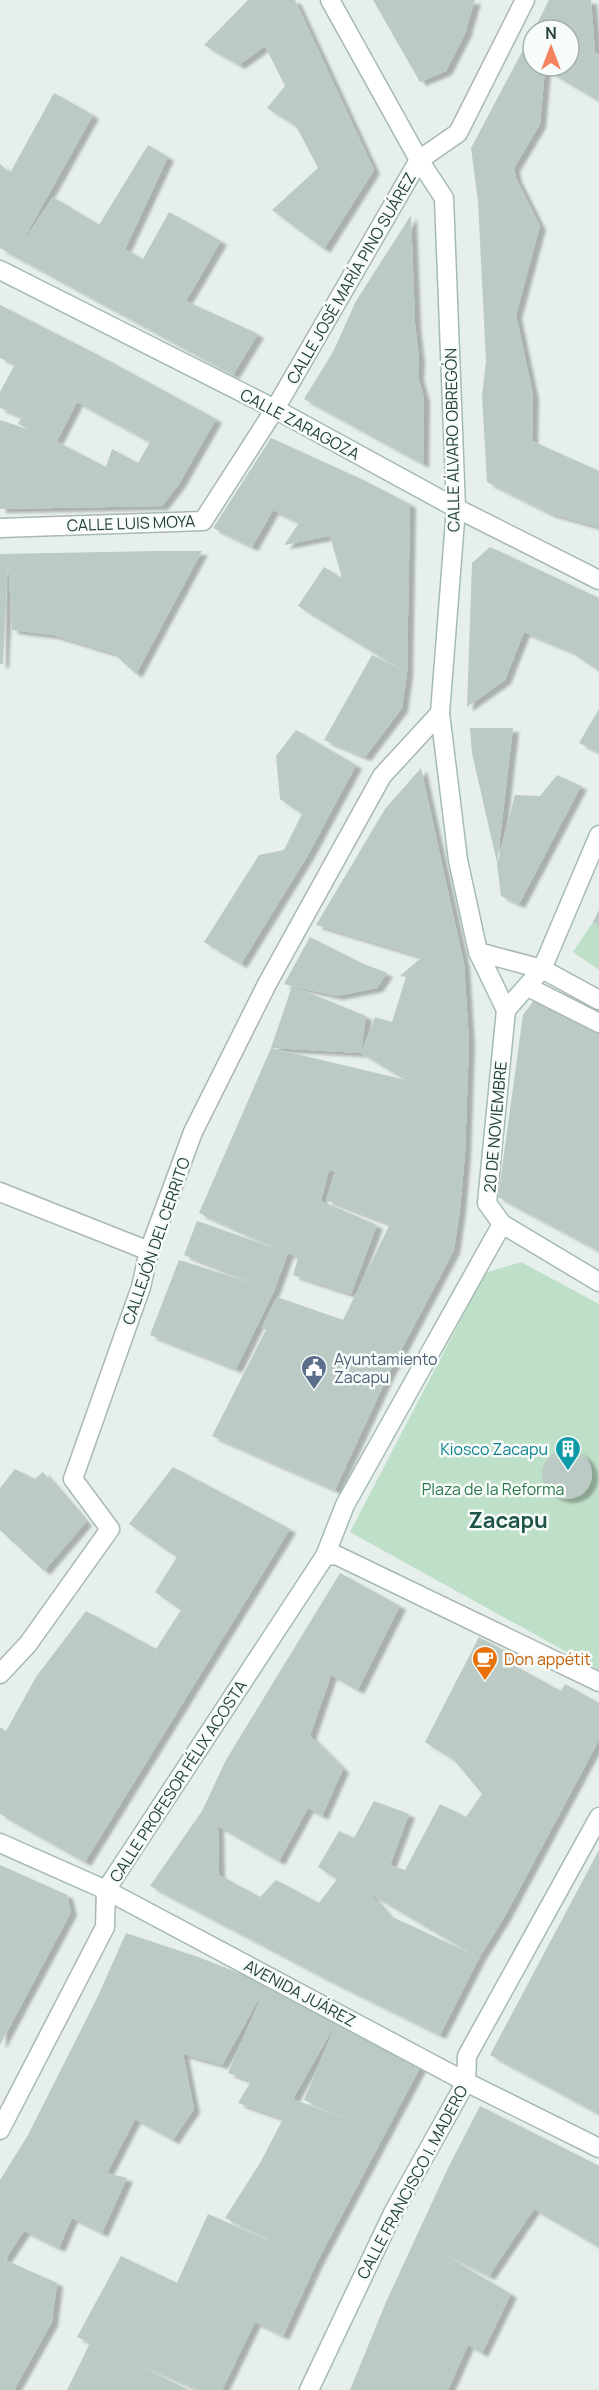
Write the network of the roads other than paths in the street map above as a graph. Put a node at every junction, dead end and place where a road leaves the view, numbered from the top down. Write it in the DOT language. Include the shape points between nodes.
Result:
graph roads {
  1 [pos="330,0"];
  2 [pos="525,0"];
  3 [pos="419,160"];
  4 [pos="0,270"];
  5 [pos="275,409"];
  6 [pos="456,508"];
  7 [pos="0,528"];
  8 [pos="599,580"];
  9 [pos="440,713"];
  10 [pos="599,835"];
  11 [pos="478,952"];
  12 [pos="542,969"];
  13 [pos="528,987"];
  14 [pos="599,1000"];
  15 [pos="506,1010"];
  16 [pos="599,1023"];
  17 [pos="0,1192"];
  18 [pos="502,1224"];
  19 [pos="149,1251"];
  20 [pos="599,1282"];
  21 [pos="326,1556"];
  22 [pos="0,1674"];
  23 [pos="599,1682"];
  24 [pos="599,1817"];
  25 [pos="0,1842"];
  26 [pos="106,1890"];
  27 [pos="466,2082"];
  28 [pos="0,2130"];
  29 [pos="599,2148"];
  30 [pos="309,2390"];
  1 -- 3 [label="street, CALLE ÁLVARO OBREGÓN"];
  2 -- 3 [label="street, CALLE JOSÉ MARÍA PINO SUÁREZ" via="458,133"];
  3 -- 5 [label="street, CALLE JOSÉ MARÍA PINO SUÁREZ"];
  3 -- 6 [label="street, CALLE ÁLVARO OBREGÓN" via="444,198"];
  4 -- 5 [label="street, CALLE ZARAGOZA"];
  5 -- 6 [label="street, CALLE ZARAGOZA"];
  5 -- 7 [label="street, CALLE LUIS MOYA" via="203,521"];
  6 -- 8 [label="street, CALLE ZARAGOZA"];
  6 -- 9 [label="street, CALLE ÁLVARO OBREGÓN"];
  9 -- 11 [label="street, CALLE ÁLVARO OBREGÓN" via="458,860"];
  9 -- 19 [label="street, CALLEJÓN DEL CERRITO" via="382,776 267,984 193,1132"];
  10 -- 12 [label="street"];
  11 -- 12 [label="street"];
  11 -- 15 [label="street, CALLE ÁLVARO OBREGÓN"];
  12 -- 13 [label="street"];
  12 -- 14 [label="street"];
  13 -- 15 [label="street"];
  13 -- 16 [label="street"];
  15 -- 18 [label="street, 20 DE NOVIEMBRE" via="488,1203"];
  17 -- 19 [label="street"];
  18 -- 20 [label="street"];
  18 -- 21 [label="street, CALLE PROFESOR FÉLIX ACOSTA" via="345,1505"];
  19 -- 22 [label="street, CALLEJÓN DEL CERRITO" via="141,1287 73,1479 110,1529 28,1644"];
  21 -- 23 [label="street" via="336,1555"];
  21 -- 26 [label="street, CALLE PROFESOR FÉLIX ACOSTA"];
  24 -- 27 [label="street, CALLE FRANCISCO I. MADERO" via="467,2056"];
  25 -- 26 [label="street, AVENIDA JUÁREZ"];
  26 -- 27 [label="street, AVENIDA JUÁREZ"];
  26 -- 28 [label="street, CALLE PROFESOR FÉLIX ACOSTA" via="105,1927"];
  27 -- 29 [label="street, AVENIDA JUÁREZ"];
  27 -- 30 [label="street, CALLE FRANCISCO I. MADERO" via="393,2213"];
}
